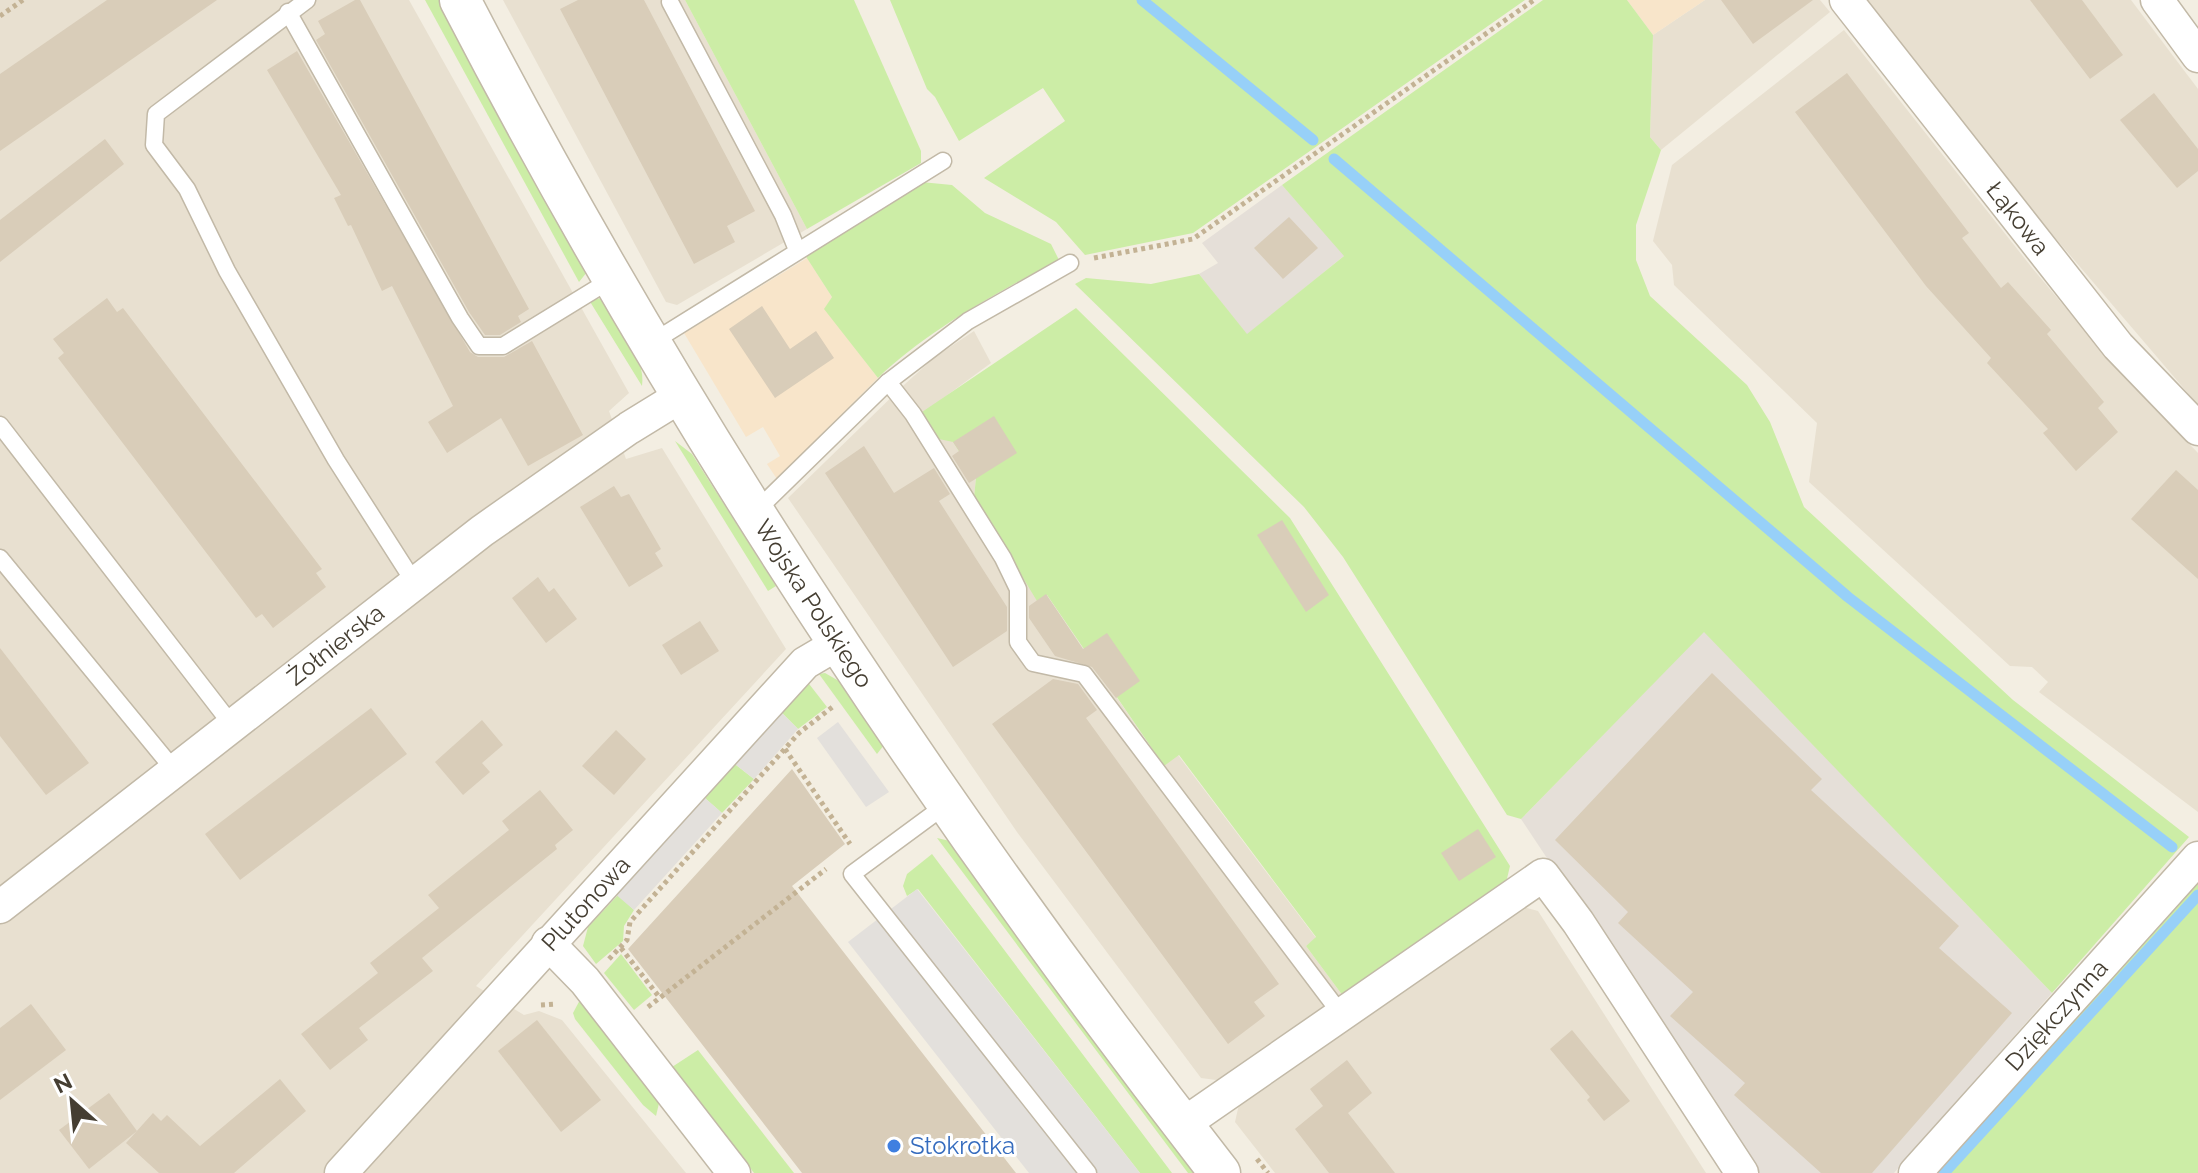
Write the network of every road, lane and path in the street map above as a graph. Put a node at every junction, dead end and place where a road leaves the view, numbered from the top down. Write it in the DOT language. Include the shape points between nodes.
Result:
graph roads {
  1 [pos="23,0"];
  2 [pos="307,0"];
  3 [pos="460,0"];
  4 [pos="1534,0"];
  5 [pos="1846,0"];
  6 [pos="2157,0"];
  7 [pos="670,2"];
  8 [pos="288,12"];
  9 [pos="0,16"];
  10 [pos="2198,56"];
  11 [pos="943,161"];
  12 [pos="797,250"];
  13 [pos="1070,263"];
  14 [pos="614,278"];
  15 [pos="651,343"];
  16 [pos="888,382"];
  17 [pos="681,396"];
  18 [pos="0,425"];
  19 [pos="2198,429"];
  20 [pos="753,514"];
  21 [pos="0,558"];
  22 [pos="414,582"];
  23 [pos="839,643"];
  24 [pos="835,705"];
  25 [pos="232,725"];
  26 [pos="785,749"];
  27 [pos="175,771"];
  28 [pos="948,803"];
  29 [pos="861,842"];
  30 [pos="2198,858"];
  31 [pos="839,859"];
  32 [pos="0,907"];
  33 [pos="548,943"];
  34 [pos="621,948"];
  35 [pos="605,963"];
  36 [pos="660,998"];
  37 [pos="1341,1014"];
  38 [pos="636,1016"];
  39 [pos="1182,1125"];
  40 [pos="341,1173"];
  41 [pos="734,1173"];
  42 [pos="1088,1173"];
  43 [pos="1220,1173"];
  44 [pos="1742,1173"];
  45 [pos="1915,1173"];
  1 -- 9 [label="path"];
  2 -- 8 [label="lane"];
  3 -- 14 [label="street, Wojska Polskiego"];
  4 -- 13 [label="path" via="1193,239"];
  5 -- 19 [label="street, Łąkowa" via="2118,346"];
  6 -- 10 [label="street"];
  7 -- 12 [label="lane"];
  8 -- 14 [label="lane" via="479,346 503,346"];
  8 -- 22 [label="lane" via="156,114 154,145 187,189 227,271 336,460"];
  11 -- 12 [label="lane"];
  12 -- 15 [label="lane"];
  13 -- 16 [label="lane" via="968,321"];
  14 -- 15 [label="street, Wojska Polskiego"];
  15 -- 17 [label="street, Wojska Polskiego"];
  16 -- 20 [label="lane"];
  16 -- 37 [label="lane" via="1003,558 1018,589 1018,642 1033,663 1084,674"];
  17 -- 20 [label="street, Wojska Polskiego"];
  17 -- 22 [label="street, Żołnierska"];
  18 -- 25 [label="lane"];
  20 -- 23 [label="street, Wojska Polskiego"];
  21 -- 27 [label="lane"];
  22 -- 25 [label="street, Żołnierska"];
  23 -- 28 [label="street, Wojska Polskiego"];
  23 -- 33 [label="street, Plutonowa" via="805,663"];
  24 -- 26 [label="path"];
  25 -- 27 [label="street, Żołnierska"];
  26 -- 29 [label="path" via="851,850"];
  26 -- 34 [label="path" via="630,922"];
  27 -- 32 [label="street, Żołnierska"];
  28 -- 39 [label="street, Wojska Polskiego"];
  28 -- 42 [label="lane" via="852,874"];
  30 -- 45 [label="street, Dziękczynna"];
  31 -- 36 [label="path"];
  33 -- 40 [label="street, Plutonowa"];
  33 -- 41 [label="street" via="585,981"];
  34 -- 35 [label="path"];
  34 -- 36 [label="path"];
  36 -- 38 [label="path"];
  37 -- 39 [label="street"];
  37 -- 44 [label="street" via="1543,875"];
  39 -- 43 [label="street, Wojska Polskiego"];
}
